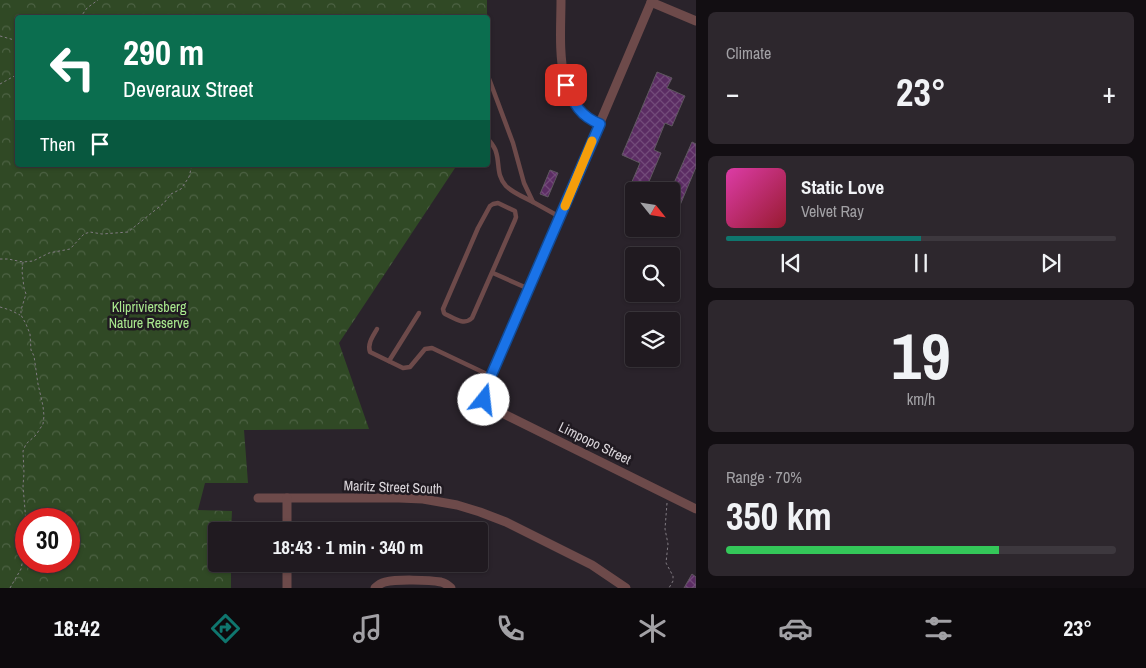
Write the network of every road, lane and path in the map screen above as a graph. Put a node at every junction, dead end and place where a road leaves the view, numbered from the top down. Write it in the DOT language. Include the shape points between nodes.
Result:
graph roads {
  1 [pos="98,0"];
  2 [pos="561,0"];
  3 [pos="652,1"];
  4 [pos="82,15"];
  5 [pos="696,21"];
  6 [pos="0,36"];
  7 [pos="15,40"];
  8 [pos="15,76"];
  9 [pos="490,82"];
  10 [pos="0,84"];
  11 [pos="600,124"];
  12 [pos="490,142"];
  13 [pos="192,167"];
  14 [pos="533,202"];
  15 [pos="560,217"];
  16 [pos="0,259"];
  17 [pos="23,262"];
  18 [pos="492,274"];
  19 [pos="529,289"];
  20 [pos="0,307"];
  21 [pos="419,313"];
  22 [pos="21,315"];
  23 [pos="378,329"];
  24 [pos="389,361"];
  25 [pos="491,376"];
  26 [pos="668,495"];
  27 [pos="258,498"];
  28 [pos="287,498"];
  29 [pos="24,508"];
  30 [pos="696,509"];
  31 [pos="287,522"];
  32 [pos="287,572"];
  33 [pos="18,573"];
  34 [pos="10,588"];
  35 [pos="287,588"];
  36 [pos="375,588"];
  37 [pos="451,588"];
  38 [pos="626,588"];
  39 [pos="669,588"];
  1 -- 4 [label="path"];
  2 -- 11 [label="street" via="562,68 566,85 579,110"];
  3 -- 5 [label="street"];
  3 -- 11 [label="street"];
  6 -- 7 [label="path"];
  8 -- 10 [label="path"];
  9 -- 14 [label="lane"];
  11 -- 15 [label="street"];
  12 -- 14 [label="lane" via="504,184"];
  13 -- 17 [label="path" via="181,189 128,232 90,232 70,249"];
  14 -- 15 [label="lane"];
  15 -- 19 [label="street"];
  16 -- 17 [label="path"];
  17 -- 22 [label="path" via="26,294"];
  18 -- 18 [label="lane" via="470,320 462,322 444,313 478,228 490,206 498,203 513,210 516,216"];
  18 -- 19 [label="lane"];
  19 -- 25 [label="street"];
  20 -- 22 [label="path"];
  21 -- 24 [label="lane"];
  22 -- 29 [label="path" via="30,334 44,416 43,424 23,450"];
  23 -- 24 [label="lane" via="369,350"];
  24 -- 25 [label="lane" via="406,368 425,349 432,348"];
  25 -- 26 [label="street, Limpopo Street" via="484,392 488,406"];
  26 -- 30 [label="street, Limpopo Street"];
  26 -- 39 [label="path" via="666,563 673,576"];
  27 -- 28 [label="street, Maritz Street South"];
  28 -- 31 [label="street"];
  28 -- 38 [label="street, Maritz Street South" via="399,498 457,505 515,526 592,565"];
  32 -- 35 [label="street"];
  33 -- 34 [label="path"];
  36 -- 37 [label="street" via="380,583 411,580 441,582"];
}
